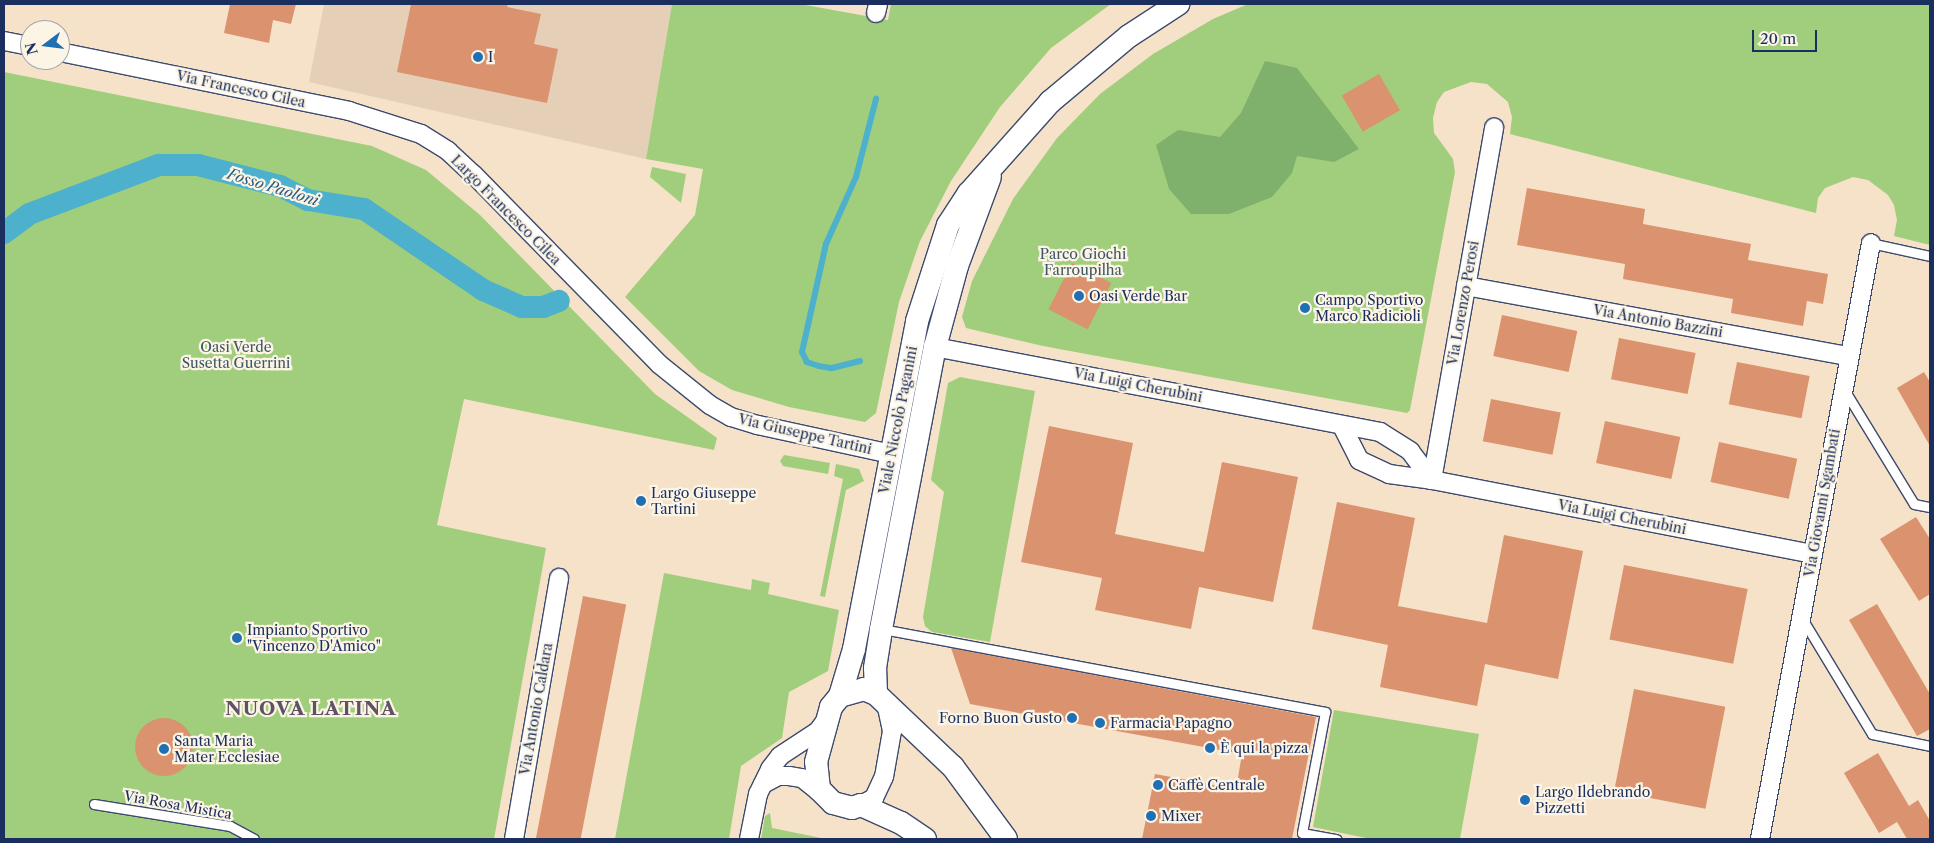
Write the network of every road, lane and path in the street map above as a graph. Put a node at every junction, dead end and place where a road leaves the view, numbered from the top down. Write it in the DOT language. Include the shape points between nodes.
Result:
graph roads {
  1 [pos="1178,4"];
  2 [pos="4,41"];
  3 [pos="20,44"];
  4 [pos="70,54"];
  5 [pos="1494,127"];
  6 [pos="421,134"];
  7 [pos="996,162"];
  8 [pos="1871,244"];
  9 [pos="1930,256"];
  10 [pos="1466,286"];
  11 [pos="586,293"];
  12 [pos="934,347"];
  13 [pos="1850,356"];
  14 [pos="1843,389"];
  15 [pos="1342,426"];
  16 [pos="891,454"];
  17 [pos="1432,480"];
  18 [pos="1930,508"];
  19 [pos="1813,554"];
  20 [pos="559,578"];
  21 [pos="1801,618"];
  22 [pos="881,629"];
  23 [pos="840,696"];
  24 [pos="882,701"];
  25 [pos="826,720"];
  26 [pos="1930,746"];
  27 [pos="763,784"];
  28 [pos="824,796"];
  29 [pos="94,804"];
  30 [pos="861,805"];
  31 [pos="254,839"];
  32 [pos="514,839"];
  33 [pos="749,839"];
  34 [pos="925,839"];
  35 [pos="1006,839"];
  36 [pos="1336,839"];
  37 [pos="1760,839"];
  1 -- 7 [label="street, Viale Niccolò Paganini" via="1081,74 1050,102"];
  2 -- 3 [label="street"];
  4 -- 6 [label="street, Via Francesco Cilea" via="349,111"];
  5 -- 10 [label="street, Via Lorenzo Perosi"];
  6 -- 11 [label="street, Largo Francesco Cilea" via="448,151 474,175"];
  7 -- 12 [label="street, Viale Niccolò Paganini" via="956,266"];
  7 -- 16 [label="street, Viale Niccolò Paganini" via="948,225 933,264 917,321"];
  8 -- 9 [label="lane, Via Giovanni Sgambati"];
  8 -- 13 [label="street, Via Giovanni Sgambati"];
  10 -- 13 [label="street, Via Antonio Bazzini"];
  10 -- 17 [label="street, Via Lorenzo Perosi"];
  11 -- 16 [label="street, Via Giuseppe Tartini" via="682,386 731,417"];
  12 -- 15 [label="street, Via Luigi Cherubini"];
  12 -- 22 [label="street, Viale Niccolò Paganini"];
  13 -- 14 [label="street, Via Giovanni Sgambati"];
  14 -- 18 [label="lane" via="1914,504"];
  14 -- 19 [label="street, Via Giovanni Sgambati"];
  15 -- 17 [label="street, Via Luigi Cherubini" via="1380,432 1398,441"];
  15 -- 17 [label="street, Via Luigi Cherubini" via="1358,460 1371,468 1406,479"];
  16 -- 23 [label="street, Viale Niccolò Paganini" via="854,649"];
  17 -- 19 [label="street, Via Luigi Cherubini"];
  19 -- 21 [label="street, Via Giovanni Sgambati"];
  20 -- 32 [label="street, Via Antonio Caldara"];
  21 -- 26 [label="lane" via="1872,734"];
  21 -- 37 [label="street, Via Giovanni Sgambati"];
  22 -- 24 [label="street, Viale Niccolò Paganini" via="875,668"];
  22 -- 36 [label="lane" via="1325,712 1302,832"];
  23 -- 24 [label="street" via="864,689"];
  23 -- 25 [label="street, Viale Niccolò Paganini"];
  24 -- 30 [label="street, Viale Niccolò Paganini" via="892,731 884,777 874,798"];
  24 -- 35 [label="street" via="958,772"];
  25 -- 27 [label="street" via="818,731 780,756"];
  25 -- 28 [label="street, Viale Niccolò Paganini" via="816,775"];
  27 -- 28 [label="street" via="778,776 802,778"];
  27 -- 33 [label="street"];
  28 -- 30 [label="street" via="841,807"];
  29 -- 31 [label="lane, Via Rosa Mistica" via="230,826"];
  30 -- 34 [label="street" via="901,823"];
}
